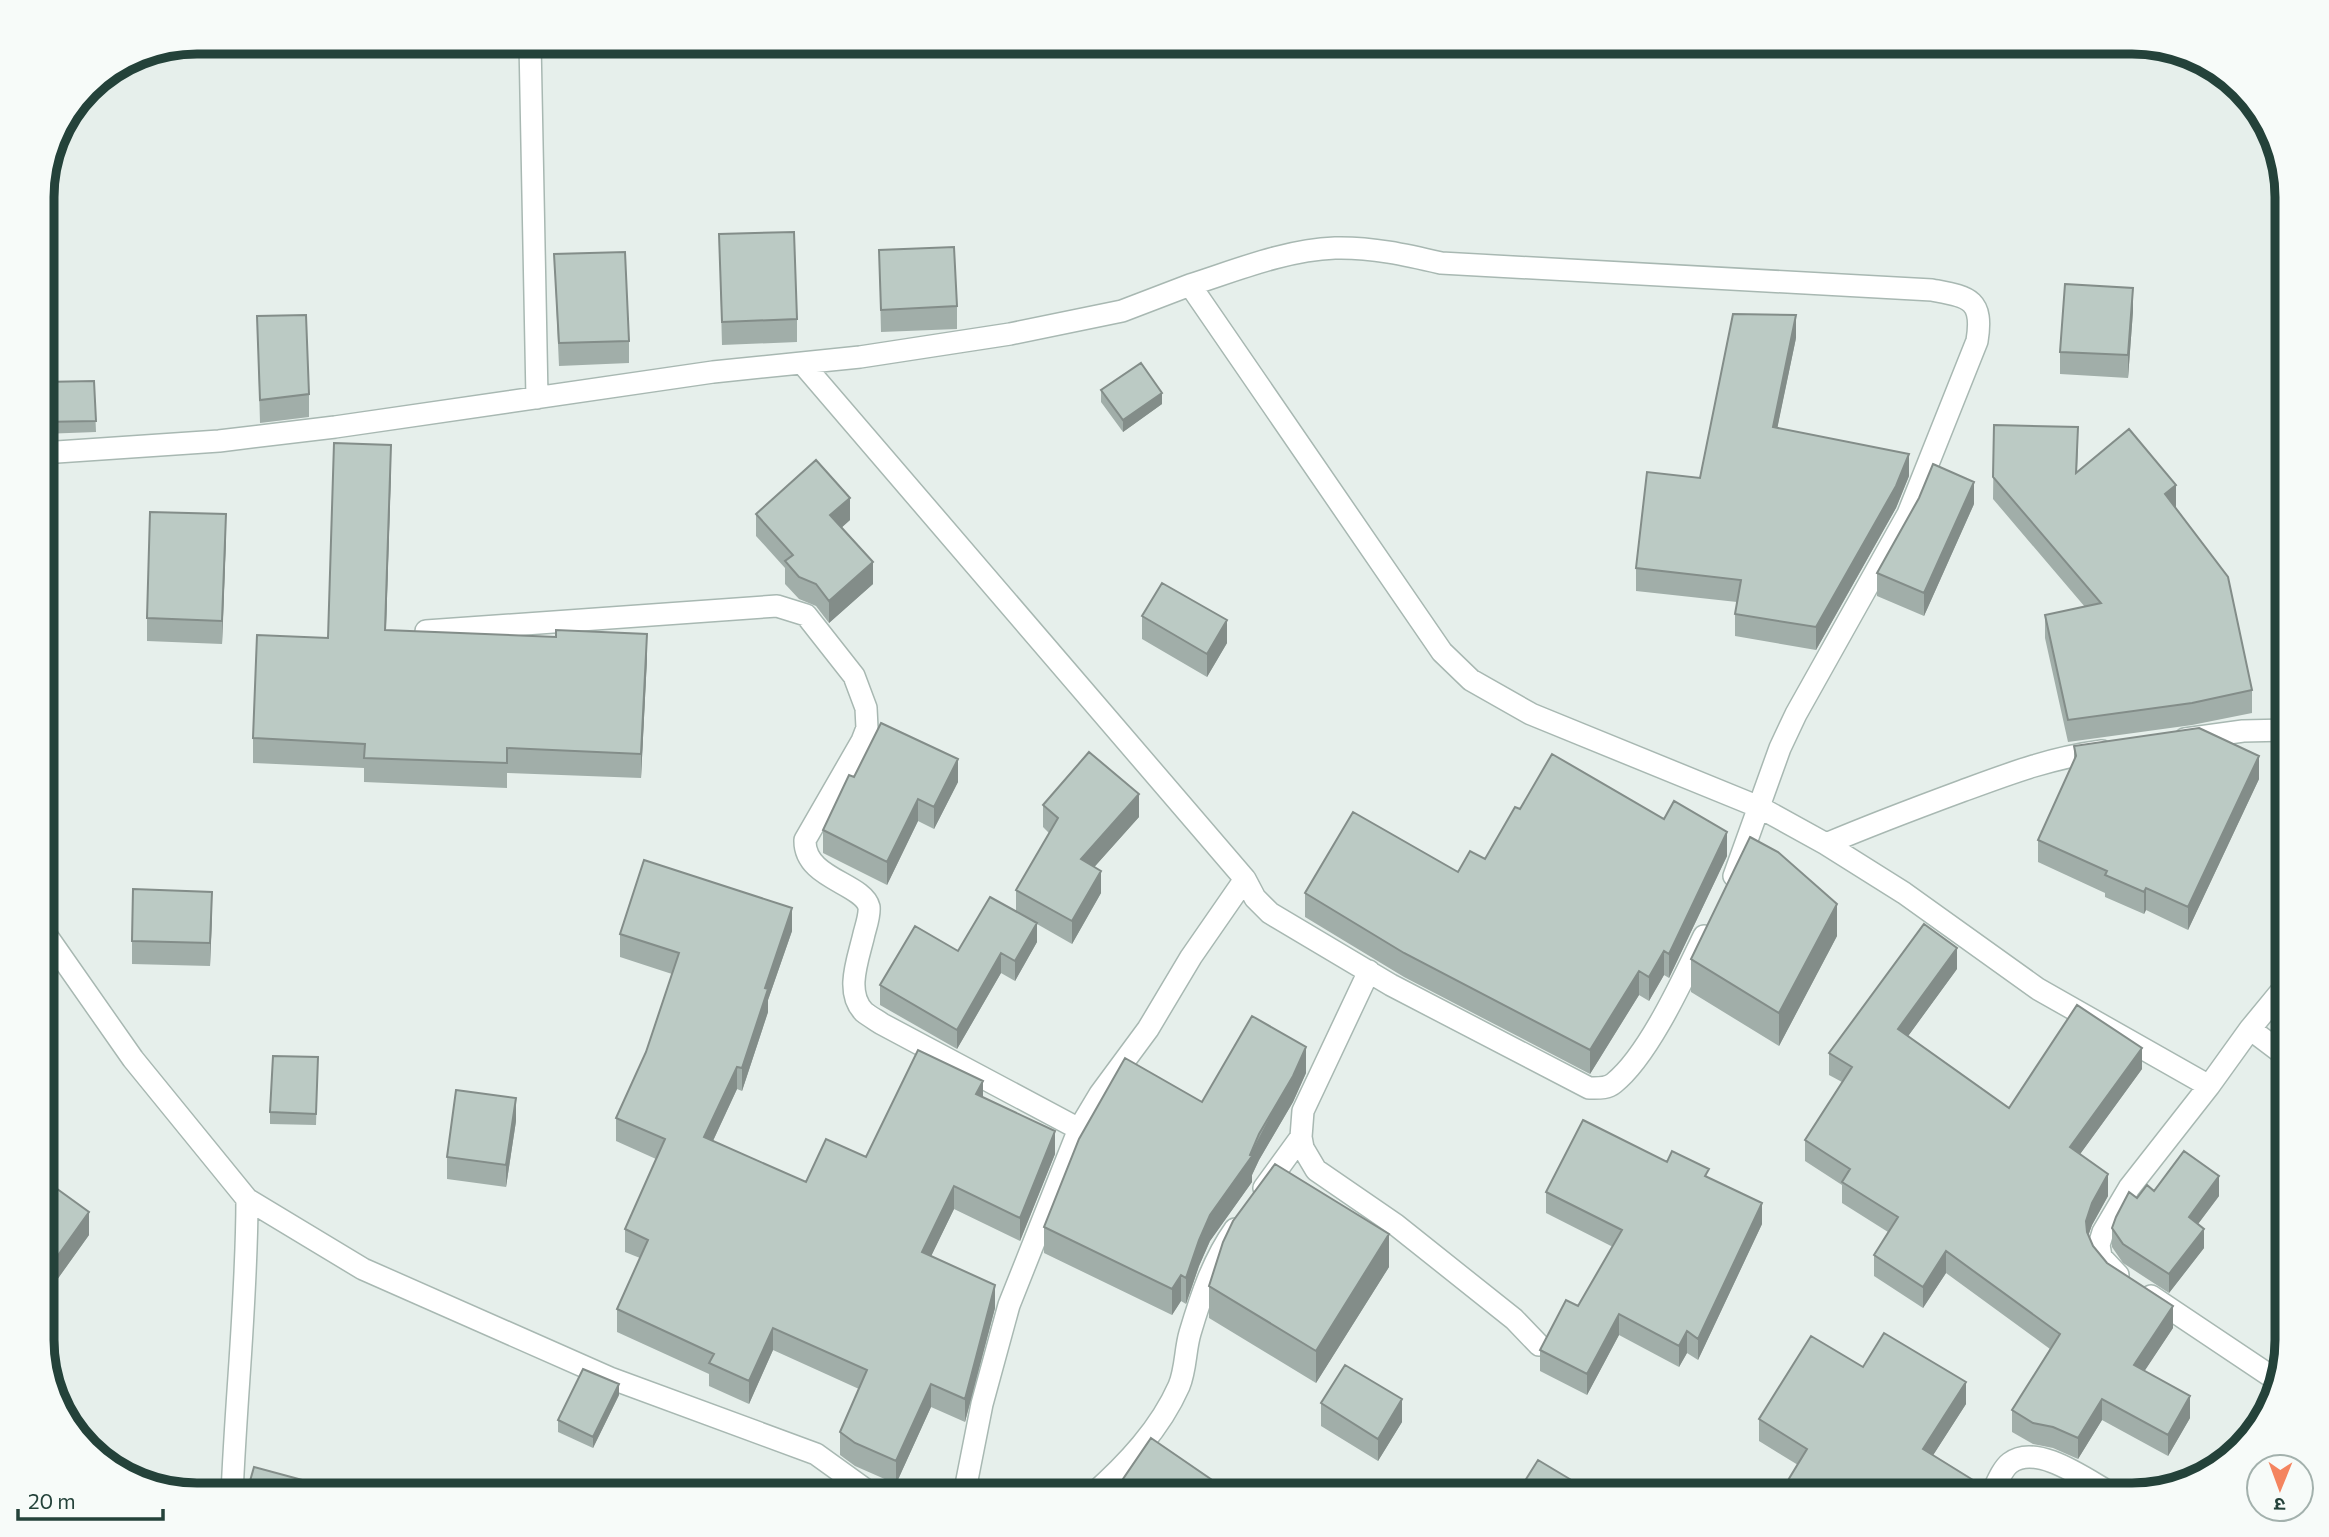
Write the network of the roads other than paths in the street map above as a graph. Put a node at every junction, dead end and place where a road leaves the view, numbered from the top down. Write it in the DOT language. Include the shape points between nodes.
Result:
graph roads {
  1 [pos="530,54"];
  2 [pos="1190,285"];
  3 [pos="802,363"];
  4 [pos="537,398"];
  5 [pos="55,452"];
  6 [pos="426,631"];
  7 [pos="2275,730"];
  8 [pos="2161,743"];
  9 [pos="2119,748"];
  10 [pos="1759,807"];
  11 [pos="1826,844"];
  12 [pos="1245,879"];
  13 [pos="1723,897"];
  14 [pos="1711,922"];
  15 [pos="55,948"];
  16 [pos="1369,971"];
  17 [pos="2275,999"];
  18 [pos="2250,1028"];
  19 [pos="2275,1048"];
  20 [pos="2209,1086"];
  21 [pos="1079,1129"];
  22 [pos="1301,1137"];
  23 [pos="247,1199"];
  24 [pos="1539,1345"];
  25 [pos="2270,1376"];
  26 [pos="233,1483"];
  27 [pos="856,1483"];
  28 [pos="966,1483"];
  29 [pos="1106,1483"];
  30 [pos="1998,1483"];
  31 [pos="2091,1483"];
  1 -- 4 [label="street"];
  2 -- 3 [label="street" via="1122,312 1010,334"];
  2 -- 10 [label="street" via="1426,630 1471,680 1531,714"];
  2 -- 10 [label="street" via="1274,257 1335,248 1441,262 1932,290 1963,296 1976,307 1980,323 1977,341 1908,514 1796,714"];
  3 -- 4 [label="street"];
  3 -- 12 [label="street"];
  4 -- 5 [label="street" via="219,441"];
  6 -- 21 [label="street" via="777,606 806,615 854,676 866,708 862,741 804,840 809,859 869,907 854,978 856,1000 882,1024"];
  7 -- 8 [label="street"];
  9 -- 11 [label="street" via="2033,765"];
  10 -- 11 [label="street"];
  10 -- 13 [label="street"];
  11 -- 20 [label="street" via="1904,893 2038,989"];
  12 -- 16 [label="street" via="1270,913"];
  12 -- 21 [label="street"];
  14 -- 16 [label="street" via="1642,1052 1607,1087 1576,1081"];
  15 -- 23 [label="street" via="133,1059"];
  16 -- 22 [label="street" via="1303,1111"];
  17 -- 18 [label="street"];
  18 -- 19 [label="street"];
  18 -- 20 [label="street"];
  20 -- 25 [label="street" via="2129,1188 2103,1232 2101,1257 2114,1273"];
  21 -- 28 [label="street" via="1009,1305"];
  22 -- 24 [label="street" via="1316,1170 1396,1225 1514,1319"];
  22 -- 29 [label="street" via="1222,1247 1190,1334 1180,1383 1162,1419"];
  23 -- 26 [label="street"];
  23 -- 27 [label="street" via="363,1269 610,1378 816,1454"];
  30 -- 31 [label="street" via="2008,1464 2023,1456 2048,1460"];
}
